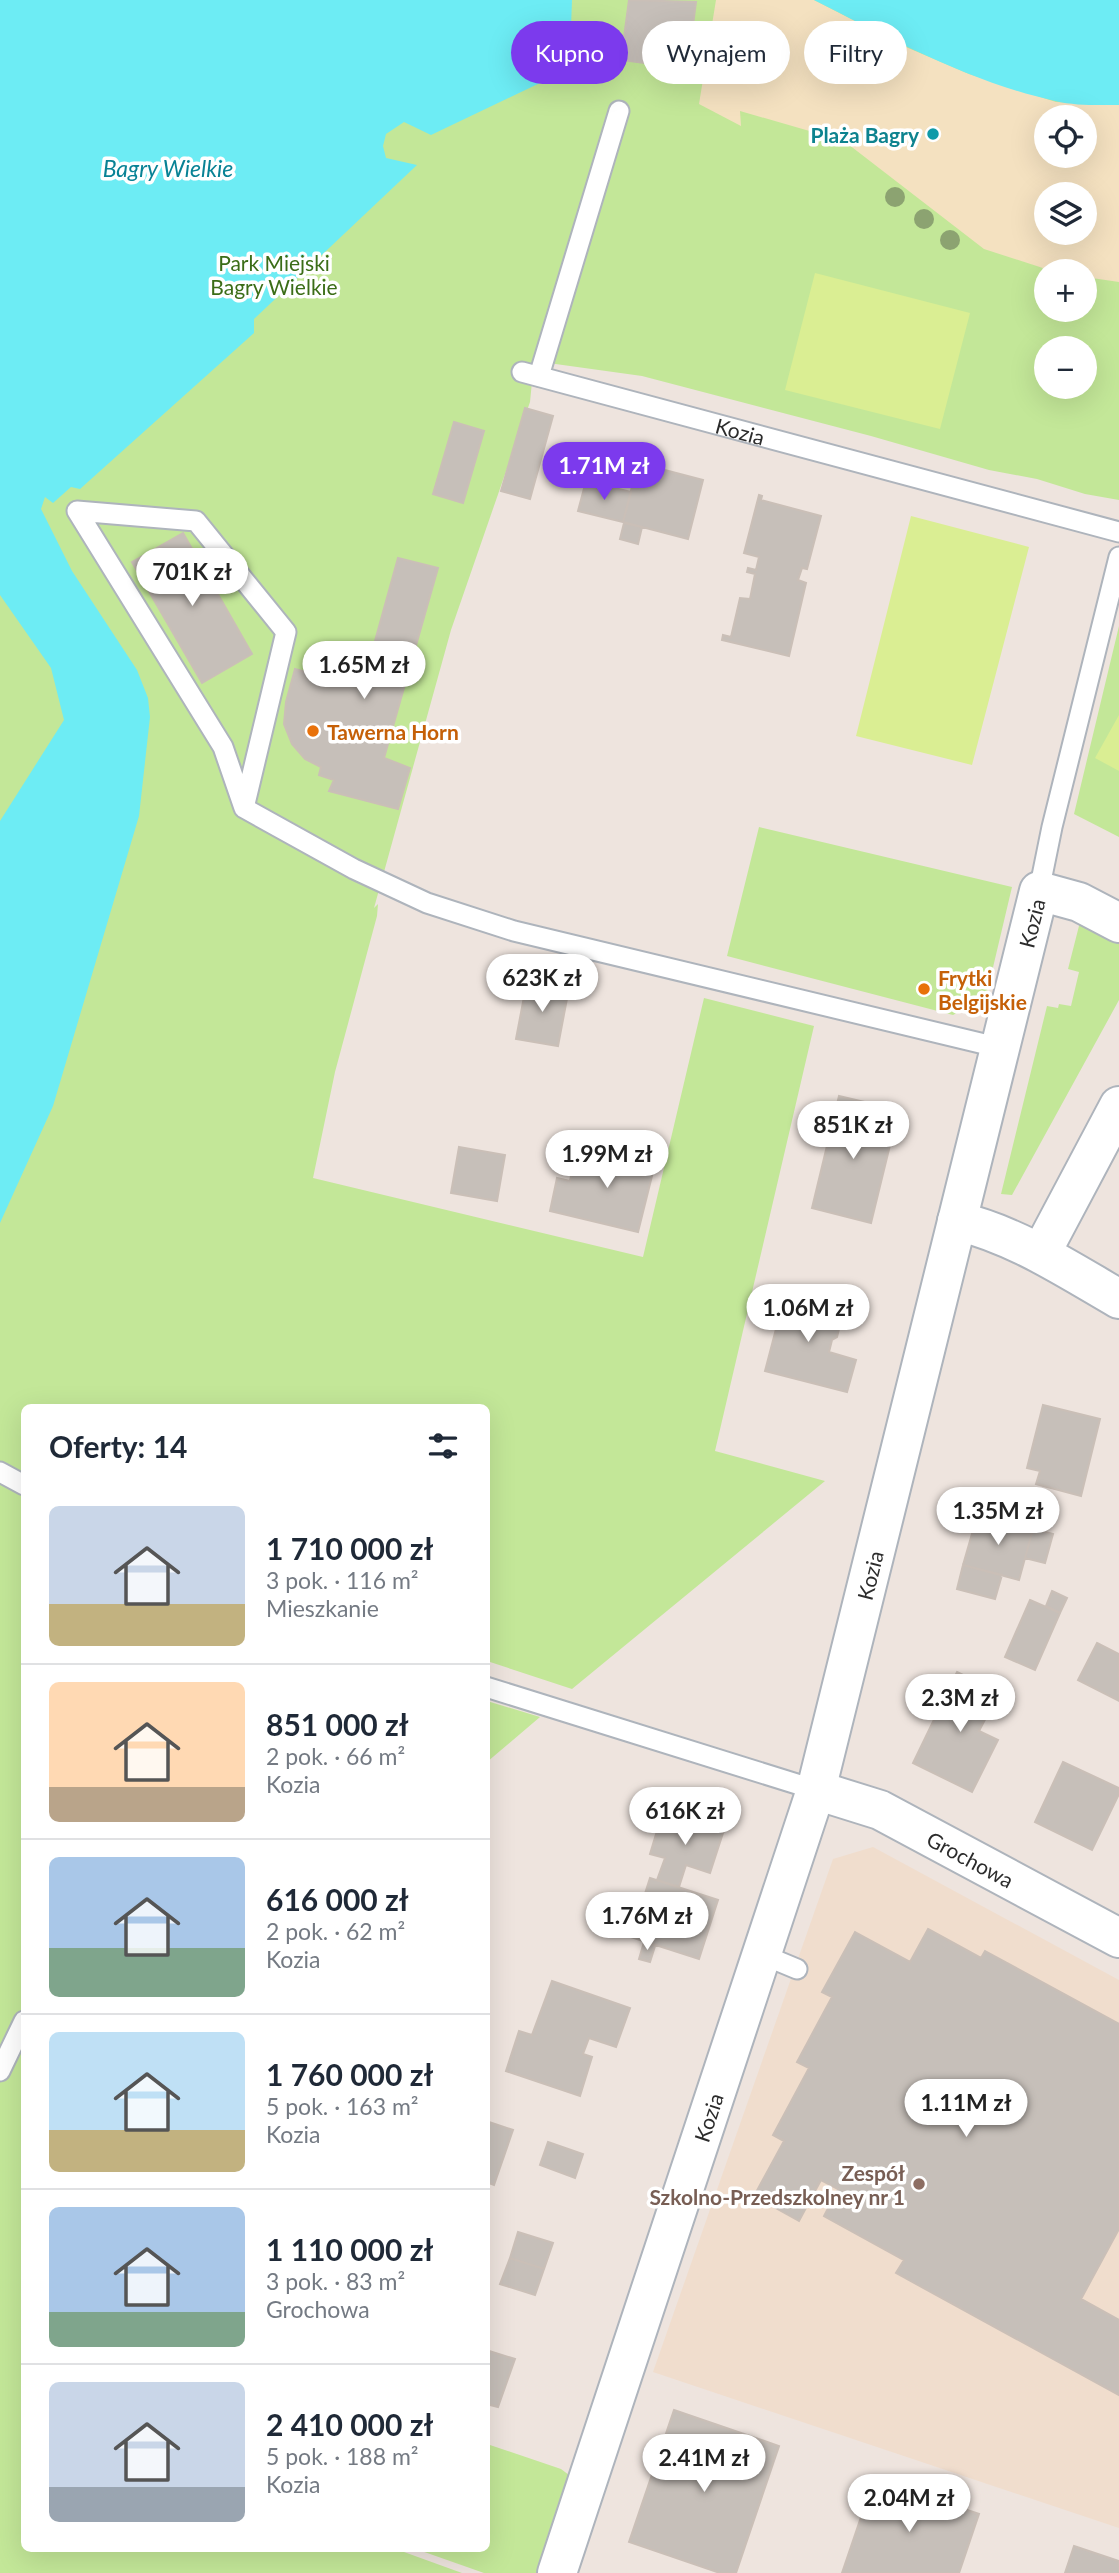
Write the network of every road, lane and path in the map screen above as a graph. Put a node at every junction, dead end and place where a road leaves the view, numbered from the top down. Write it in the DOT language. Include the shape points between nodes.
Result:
graph roads {
  1 [pos="619,111"];
  2 [pos="1119,532"];
  3 [pos="1119,557"];
  4 [pos="244,808"];
  5 [pos="1040,891"];
  6 [pos="1119,923"];
  7 [pos="1001,1048"];
  8 [pos="1119,1106"];
  9 [pos="957,1221"];
  10 [pos="1041,1253"];
  11 [pos="1119,1299"];
  12 [pos="0,1472"];
  13 [pos="21,1483"];
  14 [pos="490,1688"];
  15 [pos="816,1790"];
  16 [pos="1119,1938"];
  17 [pos="761,1954"];
  18 [pos="797,1969"];
  19 [pos="21,2027"];
  20 [pos="0,2071"];
  21 [pos="560,2572"];
  1 -- 2 [label="lane, Kozia" via="531,374"];
  3 -- 5 [label="lane, Kozia"];
  4 -- 4 [label="lane" via="286,632 196,521 77,510 223,747"];
  4 -- 7 [label="lane" via="354,869 439,907 514,930"];
  5 -- 6 [label="street" via="1079,902"];
  5 -- 7 [label="street, Kozia"];
  7 -- 9 [label="street, Kozia"];
  8 -- 10 [label="street"];
  9 -- 10 [label="street"];
  9 -- 15 [label="street, Kozia"];
  10 -- 11 [label="street"];
  12 -- 13 [label="lane"];
  14 -- 15 [label="lane"];
  15 -- 16 [label="street, Grochowa" via="880,1810"];
  15 -- 17 [label="street, Kozia"];
  17 -- 18 [label="lane"];
  17 -- 21 [label="street, Kozia"];
  19 -- 20 [label="lane"];
}
